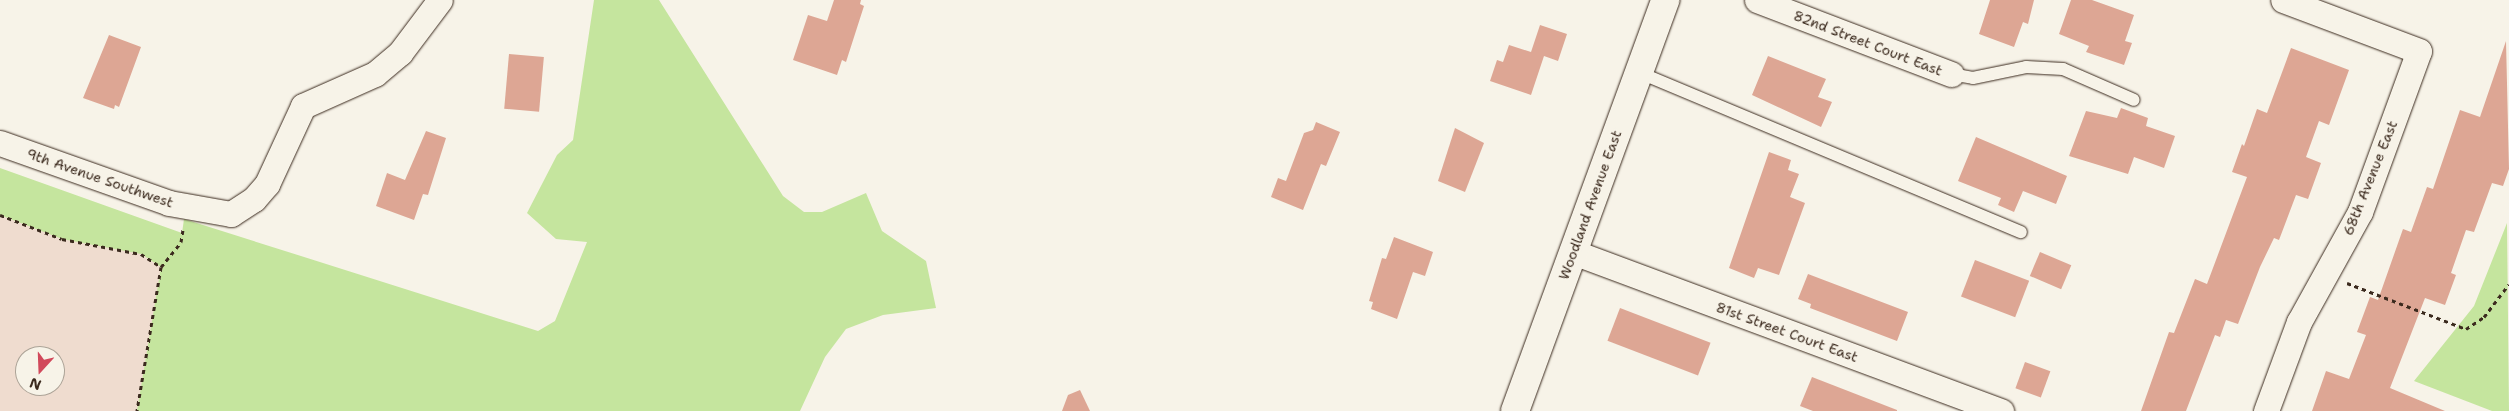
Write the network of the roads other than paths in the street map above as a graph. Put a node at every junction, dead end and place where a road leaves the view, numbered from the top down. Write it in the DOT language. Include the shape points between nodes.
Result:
graph roads {
  1 [pos="440,0"];
  2 [pos="1665,0"];
  3 [pos="1757,0"];
  4 [pos="2284,0"];
  5 [pos="1638,72"];
  6 [pos="1950,74"];
  7 [pos="2134,100"];
  8 [pos="0,143"];
  9 [pos="2021,232"];
  10 [pos="1573,252"];
  11 [pos="1515,411"];
  12 [pos="2001,411"];
  13 [pos="2266,411"];
  1 -- 8 [label="street, 9th Avenue Southwest" via="400,53 375,74 303,106 268,184 254,199 231,214 186,206 110,184"];
  2 -- 5 [label="street, Woodland Avenue East"];
  3 -- 6 [label="street, 82nd Street Court East"];
  4 -- 13 [label="street, 68th Avenue East" via="2418,51 2360,212 2299,322"];
  5 -- 9 [label="lane"];
  5 -- 10 [label="street, Woodland Avenue East"];
  6 -- 7 [label="lane" via="1973,78 2026,66 2063,70"];
  10 -- 11 [label="street, Woodland Avenue East"];
  10 -- 12 [label="street, 81st Street Court East"];
}
